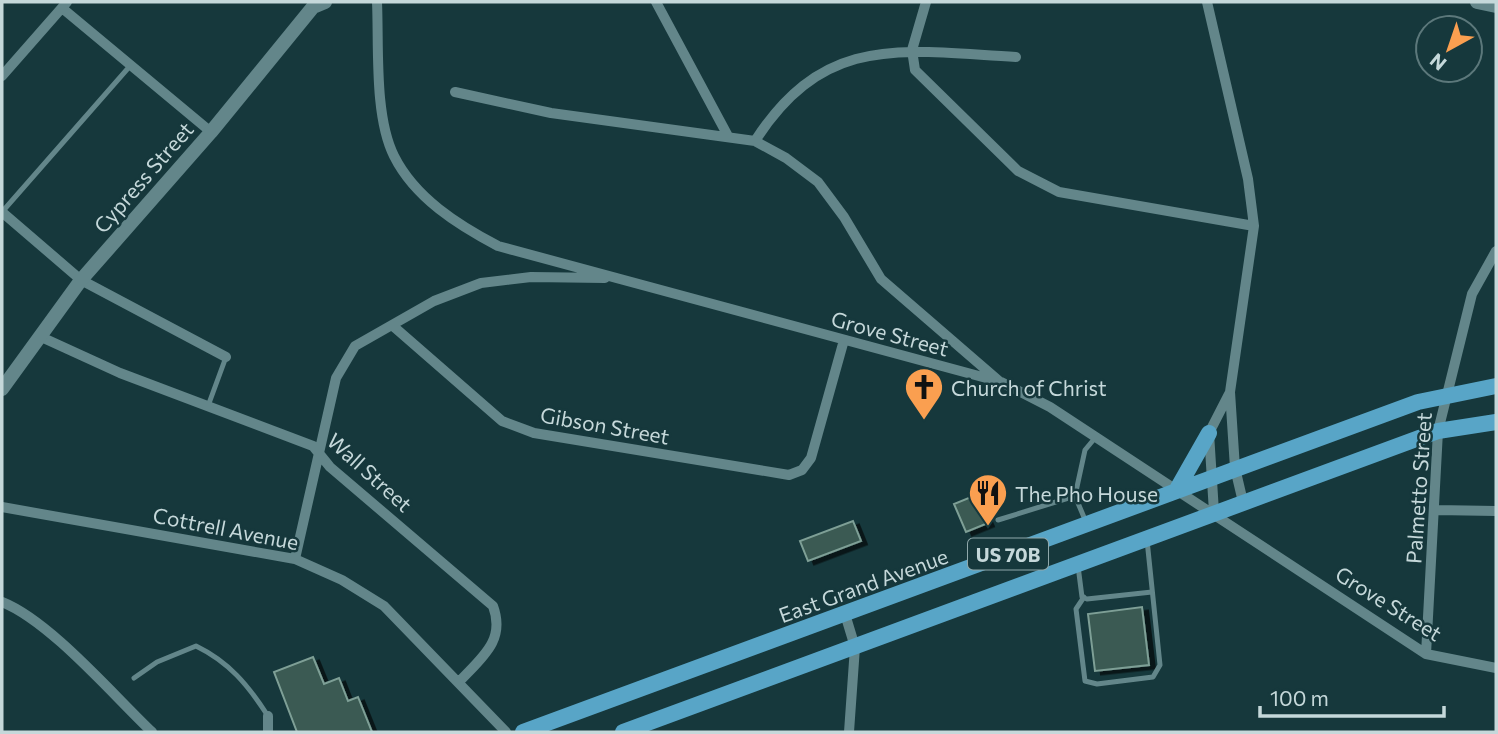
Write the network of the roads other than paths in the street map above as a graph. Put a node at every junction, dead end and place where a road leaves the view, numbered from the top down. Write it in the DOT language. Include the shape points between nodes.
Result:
graph roads {
  1 [pos="325,2"];
  2 [pos="377,2"];
  3 [pos="656,2"];
  4 [pos="926,2"];
  5 [pos="1207,2"];
  6 [pos="1479,2"];
  7 [pos="64,5"];
  8 [pos="1496,6"];
  9 [pos="912,50"];
  10 [pos="1016,57"];
  11 [pos="130,66"];
  12 [pos="2,76"];
  13 [pos="455,92"];
  14 [pos="211,132"];
  15 [pos="729,136"];
  16 [pos="755,141"];
  17 [pos="2,212"];
  18 [pos="1254,226"];
  19 [pos="1496,251"];
  20 [pos="619,278"];
  21 [pos="81,280"];
  22 [pos="393,326"];
  23 [pos="38,336"];
  24 [pos="844,340"];
  25 [pos="226,357"];
  26 [pos="1000,382"];
  27 [pos="1496,386"];
  28 [pos="2,389"];
  29 [pos="1230,392"];
  30 [pos="1445,394"];
  31 [pos="208,406"];
  32 [pos="1496,422"];
  33 [pos="1438,431"];
  34 [pos="1209,433"];
  35 [pos="1095,438"];
  36 [pos="320,455"];
  37 [pos="1235,468"];
  38 [pos="1210,477"];
  39 [pos="1176,491"];
  40 [pos="1075,496"];
  41 [pos="1243,502"];
  42 [pos="2,507"];
  43 [pos="1436,510"];
  44 [pos="1496,511"];
  45 [pos="1214,512"];
  46 [pos="998,520"];
  47 [pos="1087,524"];
  48 [pos="1147,537"];
  49 [pos="295,559"];
  50 [pos="1077,563"];
  51 [pos="1152,592"];
  52 [pos="1084,597"];
  53 [pos="2,602"];
  54 [pos="845,614"];
  55 [pos="855,647"];
  56 [pos="1426,654"];
  57 [pos="1496,668"];
  58 [pos="134,678"];
  59 [pos="459,682"];
  60 [pos="268,716"];
  61 [pos="152,732"];
  62 [pos="268,732"];
  63 [pos="506,732"];
  64 [pos="523,732"];
  65 [pos="622,732"];
  66 [pos="849,732"];
  1 -- 14 [label="street, Cypress Street" via="313,7"];
  2 -- 20 [label="street, Grove Street" via="383,116 394,155 419,191 461,227 498,246"];
  3 -- 15 [label="street"];
  4 -- 9 [label="street"];
  5 -- 18 [label="street" via="1248,179"];
  6 -- 8 [label="street"];
  7 -- 11 [label="street"];
  7 -- 12 [label="street"];
  9 -- 10 [label="street"];
  9 -- 16 [label="street" via="859,57 828,67 772,114"];
  9 -- 18 [label="street" via="915,70 1018,172 1059,192"];
  11 -- 14 [label="street"];
  11 -- 17 [label="lane"];
  13 -- 15 [label="street" via="551,113"];
  14 -- 21 [label="street, Cypress Street"];
  15 -- 16 [label="street"];
  16 -- 26 [label="street" via="818,182 881,279"];
  17 -- 21 [label="street"];
  18 -- 29 [label="street"];
  19 -- 30 [label="street, Palmetto Street" via="1472,295"];
  20 -- 22 [label="street" via="531,277 481,283 434,301"];
  20 -- 24 [label="street, Grove Street"];
  21 -- 23 [label="street, Cypress Street"];
  21 -- 25 [label="street"];
  22 -- 24 [label="street, Gibson Street" via="502,421 534,433 789,475 802,470 811,458"];
  22 -- 36 [label="street" via="355,346 336,377"];
  23 -- 28 [label="street, Cypress Street"];
  23 -- 31 [label="street, Wall Street"];
  24 -- 26 [label="street, Grove Street"];
  25 -- 31 [label="lane"];
  26 -- 35 [label="street, Grove Street" via="1050,407"];
  27 -- 30 [label="main road, East Grand Avenue / US 70B"];
  29 -- 34 [label="street"];
  29 -- 37 [label="street"];
  30 -- 33 [label="street, Palmetto Street"];
  30 -- 37 [label="main road, East Grand Avenue / US 70B"];
  31 -- 36 [label="street, Wall Street" via="313,446"];
  32 -- 33 [label="main road, US 70B"];
  33 -- 41 [label="main road, US 70B"];
  33 -- 43 [label="street, Palmetto Street"];
  34 -- 38 [label="street"];
  34 -- 39 [label="main road"];
  35 -- 39 [label="street, Grove Street"];
  35 -- 40 [label="lane" via="1085,450"];
  36 -- 49 [label="street"];
  36 -- 59 [label="street, Wall Street" via="493,606 499,621 496,639"];
  37 -- 38 [label="main road, East Grand Avenue / US 70B"];
  37 -- 41 [label="street"];
  38 -- 39 [label="main road, East Grand Avenue / US 70B"];
  38 -- 45 [label="street"];
  39 -- 45 [label="street, Grove Street"];
  39 -- 47 [label="main road, East Grand Avenue / US 70B"];
  40 -- 46 [label="lane"];
  40 -- 47 [label="lane"];
  41 -- 45 [label="main road, US 70B"];
  42 -- 49 [label="street, Cottrell Avenue"];
  43 -- 44 [label="street"];
  43 -- 56 [label="street, Palmetto Street"];
  45 -- 48 [label="main road, US 70B"];
  45 -- 56 [label="street, Grove Street"];
  47 -- 54 [label="main road, East Grand Avenue / US 70B"];
  48 -- 50 [label="main road, US 70B"];
  48 -- 51 [label="lane"];
  49 -- 59 [label="street, Cottrell Avenue" via="384,606"];
  50 -- 52 [label="lane"];
  50 -- 55 [label="main road, US 70B"];
  51 -- 52 [label="lane"];
  51 -- 52 [label="lane" via="1160,665 1153,677 1097,684 1085,681 1076,609"];
  53 -- 61 [label="street" via="22,610"];
  54 -- 55 [label="street"];
  54 -- 64 [label="main road, East Grand Avenue / US 70B"];
  55 -- 65 [label="main road, US 70B"];
  55 -- 66 [label="street"];
  56 -- 57 [label="street, Grove Street"];
  58 -- 60 [label="lane" via="157,662 196,646 220,657 247,684"];
  59 -- 63 [label="street, Cottrell Avenue"];
  60 -- 62 [label="street"];
}
